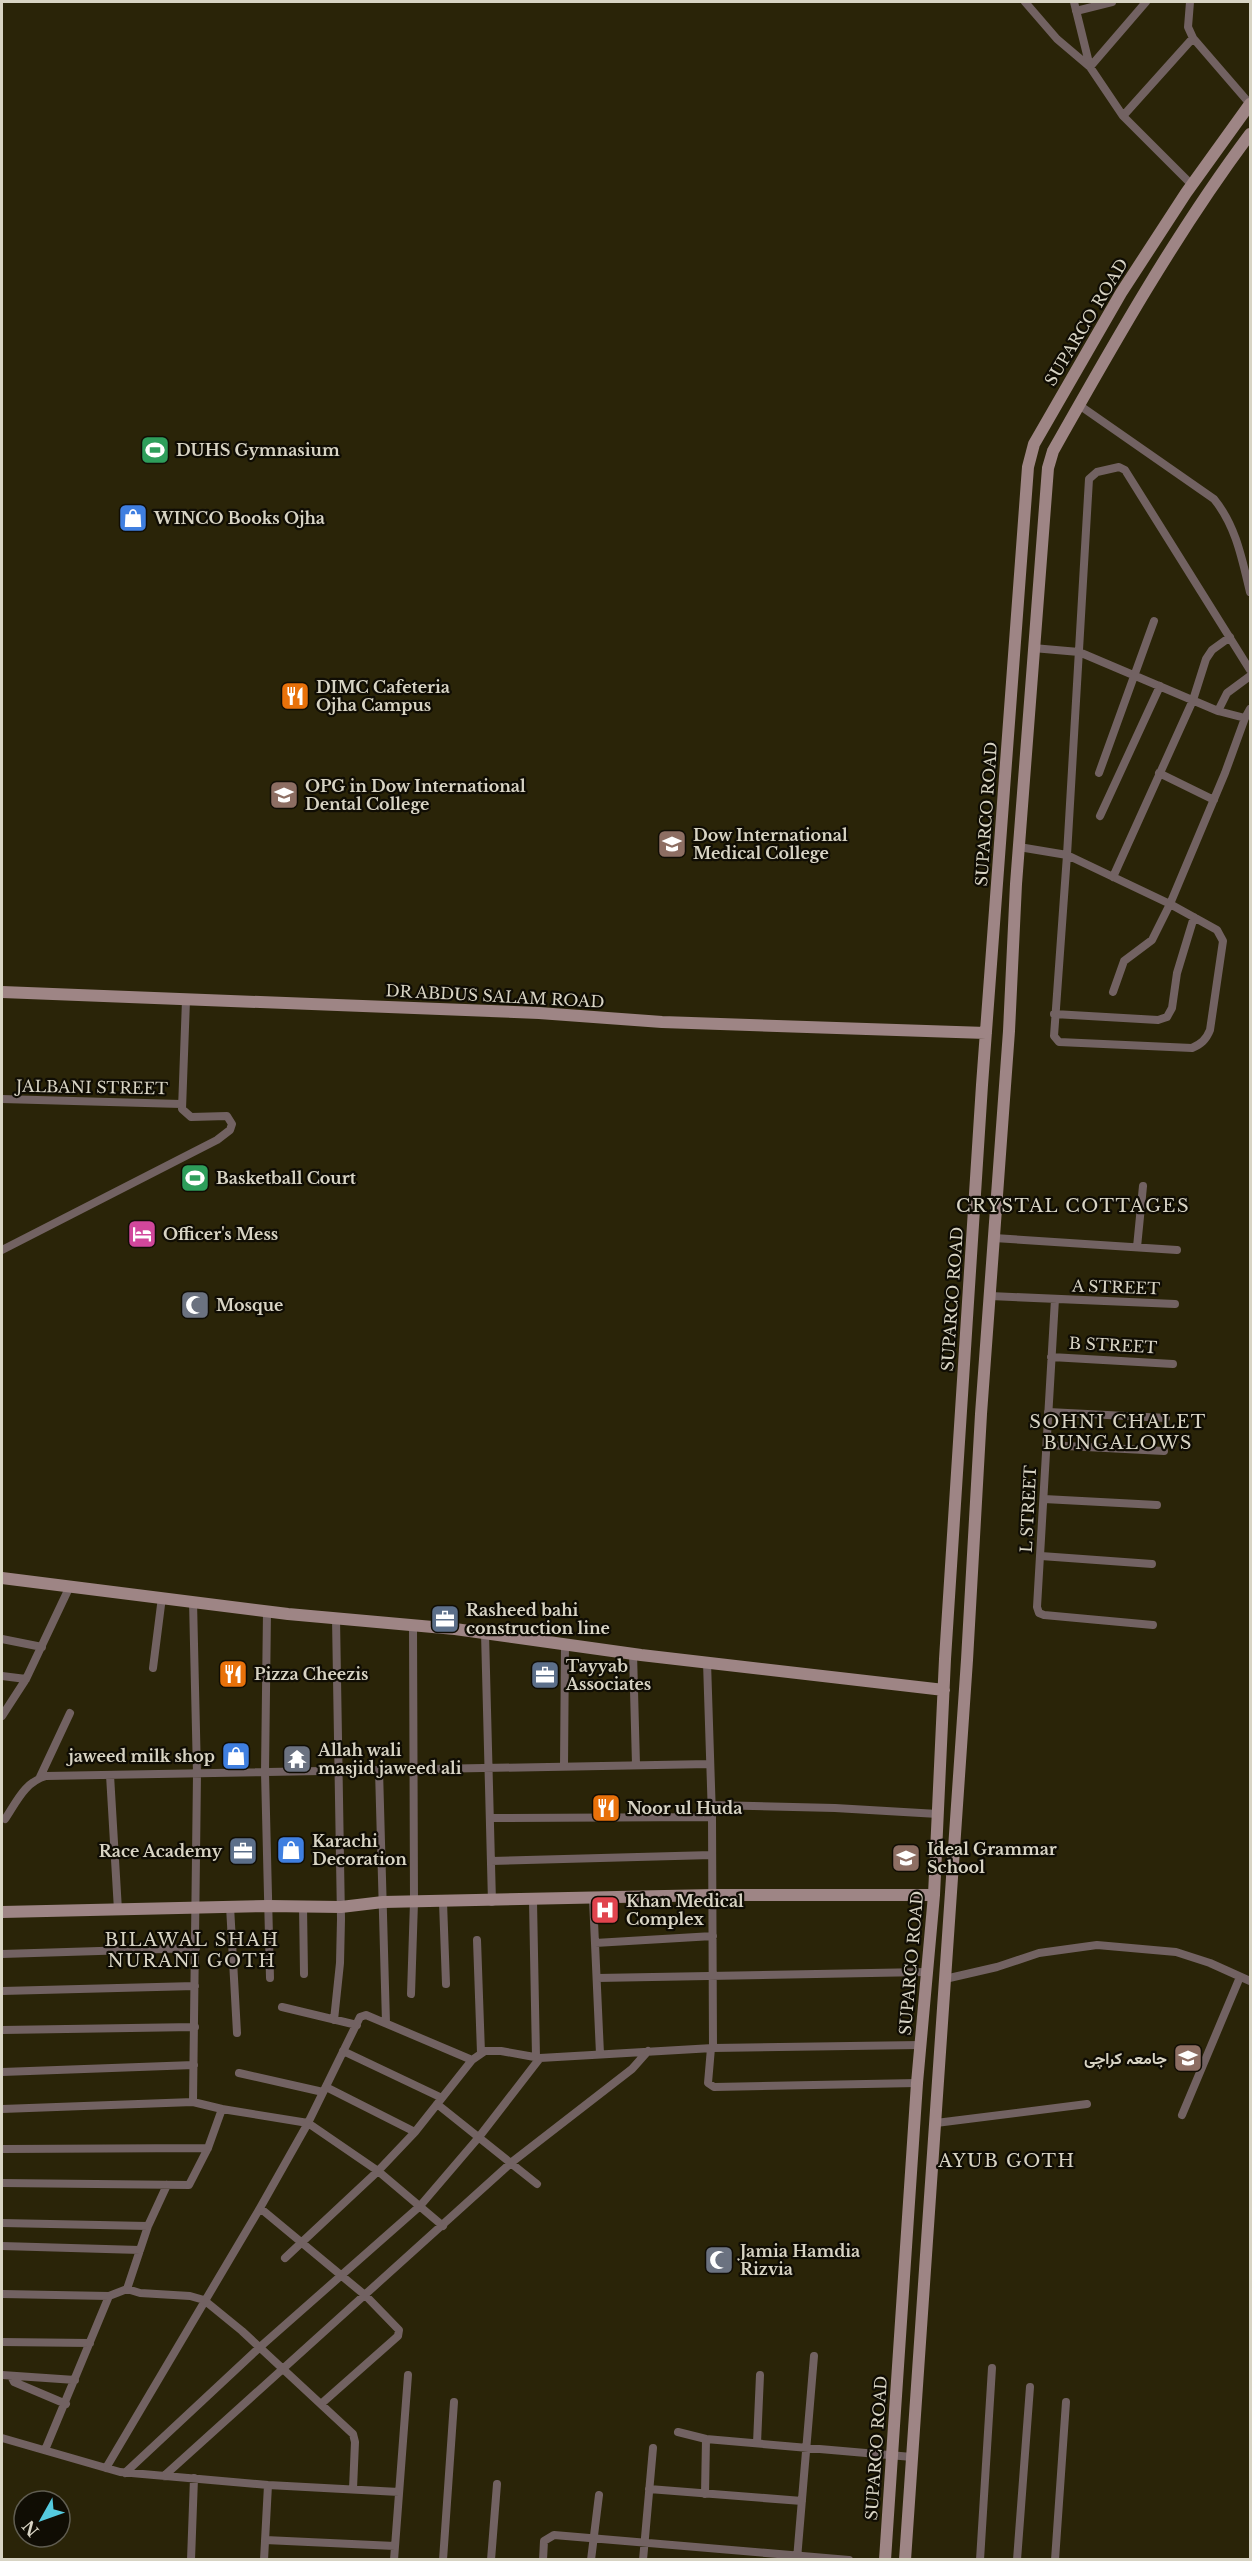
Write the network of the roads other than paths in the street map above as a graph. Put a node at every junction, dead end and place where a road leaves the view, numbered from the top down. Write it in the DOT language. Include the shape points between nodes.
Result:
graph roads {
  1 [pos="1025,2"];
  2 [pos="1074,2"];
  3 [pos="1112,2"];
  4 [pos="1146,2"];
  5 [pos="1190,2"];
  6 [pos="1077,11"];
  7 [pos="1193,38"];
  8 [pos="1090,68"];
  9 [pos="1250,104"];
  10 [pos="1123,116"];
  11 [pos="1251,134"];
  12 [pos="1202,171"];
  13 [pos="1216,183"];
  14 [pos="1189,189"];
  15 [pos="1201,205"];
  16 [pos="1079,405"];
  17 [pos="1251,592"];
  18 [pos="1154,621"];
  19 [pos="1230,638"];
  20 [pos="1033,648"];
  21 [pos="1079,652"];
  22 [pos="1251,670"];
  23 [pos="1134,675"];
  24 [pos="1251,676"];
  25 [pos="1160,686"];
  26 [pos="1192,700"];
  27 [pos="1251,710"];
  28 [pos="1218,711"];
  29 [pos="1245,718"];
  30 [pos="1099,773"];
  31 [pos="1159,773"];
  32 [pos="1214,800"];
  33 [pos="1100,816"];
  34 [pos="1019,847"];
  35 [pos="1067,855"];
  36 [pos="1113,877"];
  37 [pos="999,884"];
  38 [pos="1016,884"];
  39 [pos="1170,904"];
  40 [pos="1194,917"];
  41 [pos="2,992"];
  42 [pos="1113,992"];
  43 [pos="186,999"];
  44 [pos="1054,1014"];
  45 [pos="986,1033"];
  46 [pos="2,1100"];
  47 [pos="181,1104"];
  48 [pos="1143,1186"];
  49 [pos="994,1238"];
  50 [pos="1137,1247"];
  51 [pos="2,1250"];
  52 [pos="1177,1250"];
  53 [pos="990,1296"];
  54 [pos="1054,1299"];
  55 [pos="1175,1304"];
  56 [pos="1051,1357"];
  57 [pos="1173,1364"];
  58 [pos="1048,1412"];
  59 [pos="962,1414"];
  60 [pos="981,1414"];
  61 [pos="1166,1418"];
  62 [pos="1047,1445"];
  63 [pos="1164,1451"];
  64 [pos="1044,1499"];
  65 [pos="1157,1505"];
  66 [pos="1041,1556"];
  67 [pos="1152,1564"];
  68 [pos="2,1578"];
  69 [pos="70,1586"];
  70 [pos="162,1597"];
  71 [pos="193,1601"];
  72 [pos="267,1611"];
  73 [pos="336,1618"];
  74 [pos="413,1625"];
  75 [pos="1153,1625"];
  76 [pos="485,1633"];
  77 [pos="2,1639"];
  78 [pos="564,1644"];
  79 [pos="42,1647"];
  80 [pos="633,1653"];
  81 [pos="707,1662"];
  82 [pos="153,1668"];
  83 [pos="2,1676"];
  84 [pos="26,1679"];
  85 [pos="944,1690"];
  86 [pos="70,1713"];
  87 [pos="2,1716"];
  88 [pos="710,1764"];
  89 [pos="636,1765"];
  90 [pos="564,1766"];
  91 [pos="490,1769"];
  92 [pos="339,1770"];
  93 [pos="379,1770"];
  94 [pos="414,1770"];
  95 [pos="265,1772"];
  96 [pos="196,1774"];
  97 [pos="110,1775"];
  98 [pos="40,1777"];
  99 [pos="711,1805"];
  100 [pos="938,1814"];
  101 [pos="712,1817"];
  102 [pos="491,1818"];
  103 [pos="5,1819"];
  104 [pos="712,1855"];
  105 [pos="491,1861"];
  106 [pos="935,1872"];
  107 [pos="951,1872"];
  108 [pos="713,1895"];
  109 [pos="934,1896"];
  110 [pos="593,1899"];
  111 [pos="533,1900"];
  112 [pos="383,1902"];
  113 [pos="414,1902"];
  114 [pos="442,1902"];
  115 [pos="492,1902"];
  116 [pos="230,1906"];
  117 [pos="268,1906"];
  118 [pos="303,1906"];
  119 [pos="196,1907"];
  120 [pos="341,1907"];
  121 [pos="118,1910"];
  122 [pos="2,1912"];
  123 [pos="713,1936"];
  124 [pos="477,1940"];
  125 [pos="595,1943"];
  126 [pos="196,1948"];
  127 [pos="2,1954"];
  128 [pos="925,1972"];
  129 [pos="304,1974"];
  130 [pos="713,1976"];
  131 [pos="1240,1977"];
  132 [pos="270,1978"];
  133 [pos="597,1978"];
  134 [pos="945,1979"];
  135 [pos="1251,1981"];
  136 [pos="446,1984"];
  137 [pos="195,1986"];
  138 [pos="2,1991"];
  139 [pos="411,1994"];
  140 [pos="282,2007"];
  141 [pos="334,2020"];
  142 [pos="387,2023"];
  143 [pos="357,2025"];
  144 [pos="195,2027"];
  145 [pos="2,2030"];
  146 [pos="237,2033"];
  147 [pos="920,2045"];
  148 [pos="712,2048"];
  149 [pos="343,2051"];
  150 [pos="648,2051"];
  151 [pos="481,2053"];
  152 [pos="600,2054"];
  153 [pos="538,2058"];
  154 [pos="472,2060"];
  155 [pos="194,2065"];
  156 [pos="2,2072"];
  157 [pos="239,2073"];
  158 [pos="916,2087"];
  159 [pos="325,2089"];
  160 [pos="937,2092"];
  161 [pos="440,2101"];
  162 [pos="194,2102"];
  163 [pos="1087,2104"];
  164 [pos="2,2109"];
  165 [pos="222,2109"];
  166 [pos="1182,2115"];
  167 [pos="308,2123"];
  168 [pos="936,2123"];
  169 [pos="415,2132"];
  170 [pos="479,2137"];
  171 [pos="208,2148"];
  172 [pos="2,2149"];
  173 [pos="512,2162"];
  174 [pos="378,2171"];
  175 [pos="2,2182"];
  176 [pos="537,2184"];
  177 [pos="167,2185"];
  178 [pos="420,2206"];
  179 [pos="260,2208"];
  180 [pos="2,2223"];
  181 [pos="148,2226"];
  182 [pos="443,2226"];
  183 [pos="302,2242"];
  184 [pos="2,2246"];
  185 [pos="140,2250"];
  186 [pos="285,2258"];
  187 [pos="342,2275"];
  188 [pos="126,2289"];
  189 [pos="2,2294"];
  190 [pos="109,2296"];
  191 [pos="366,2296"];
  192 [pos="204,2300"];
  193 [pos="2,2342"];
  194 [pos="90,2343"];
  195 [pos="260,2347"];
  196 [pos="814,2356"];
  197 [pos="992,2368"];
  198 [pos="281,2369"];
  199 [pos="408,2375"];
  200 [pos="760,2375"];
  201 [pos="6,2376"];
  202 [pos="75,2380"];
  203 [pos="1030,2387"];
  204 [pos="454,2402"];
  205 [pos="1066,2402"];
  206 [pos="66,2404"];
  207 [pos="321,2404"];
  208 [pos="678,2432"];
  209 [pos="2,2438"];
  210 [pos="706,2439"];
  211 [pos="757,2443"];
  212 [pos="806,2447"];
  213 [pos="653,2448"];
  214 [pos="45,2450"];
  215 [pos="893,2456"];
  216 [pos="912,2457"];
  217 [pos="106,2468"];
  218 [pos="125,2473"];
  219 [pos="164,2475"];
  220 [pos="194,2478"];
  221 [pos="497,2484"];
  222 [pos="268,2485"];
  223 [pos="353,2489"];
  224 [pos="650,2489"];
  225 [pos="399,2492"];
  226 [pos="705,2494"];
  227 [pos="599,2495"];
  228 [pos="802,2501"];
  229 [pos="593,2537"];
  230 [pos="265,2540"];
  231 [pos="644,2544"];
  232 [pos="395,2546"];
  233 [pos="797,2557"];
  234 [pos="191,2559"];
  235 [pos="264,2559"];
  236 [pos="394,2559"];
  237 [pos="443,2559"];
  238 [pos="491,2559"];
  239 [pos="543,2559"];
  240 [pos="591,2559"];
  241 [pos="643,2559"];
  242 [pos="849,2559"];
  243 [pos="885,2559"];
  244 [pos="905,2559"];
  245 [pos="980,2559"];
  246 [pos="1017,2559"];
  247 [pos="1055,2559"];
  1 -- 8 [label="street" via="1057,39"];
  2 -- 6 [label="street"];
  3 -- 6 [label="street"];
  4 -- 8 [label="street"];
  5 -- 7 [label="street" via="1188,27"];
  6 -- 8 [label="street"];
  7 -- 9 [label="street"];
  7 -- 10 [label="street"];
  8 -- 10 [label="street"];
  9 -- 12 [label="main road, SUPARCO ROAD"];
  10 -- 14 [label="street"];
  11 -- 13 [label="main road, SUPARCO ROAD"];
  12 -- 13 [label="main road"];
  12 -- 14 [label="main road, SUPARCO ROAD"];
  13 -- 15 [label="main road, SUPARCO ROAD"];
  14 -- 15 [label="main road"];
  14 -- 37 [label="main road, SUPARCO ROAD" via="1122,293 1034,444 1028,467 1019,575"];
  15 -- 16 [label="main road, SUPARCO ROAD"];
  16 -- 17 [label="street" via="1214,499 1234,529"];
  16 -- 20 [label="main road, SUPARCO ROAD" via="1053,451 1048,468"];
  18 -- 23 [label="street"];
  19 -- 21 [label="street" via="1119,467 1097,472 1089,479"];
  19 -- 22 [label="street"];
  19 -- 26 [label="street" via="1206,658"];
  20 -- 21 [label="street"];
  20 -- 34 [label="main road, SUPARCO ROAD"];
  21 -- 23 [label="street"];
  21 -- 35 [label="street"];
  23 -- 25 [label="street"];
  23 -- 30 [label="street"];
  24 -- 28 [label="street" via="1227,693"];
  25 -- 26 [label="street"];
  25 -- 33 [label="street"];
  26 -- 28 [label="street"];
  26 -- 31 [label="street"];
  27 -- 29 [label="street"];
  28 -- 29 [label="street"];
  29 -- 32 [label="street"];
  31 -- 32 [label="street"];
  31 -- 36 [label="street"];
  32 -- 39 [label="street"];
  34 -- 35 [label="street"];
  34 -- 38 [label="main road, SUPARCO ROAD"];
  35 -- 36 [label="street"];
  35 -- 44 [label="street"];
  36 -- 39 [label="street"];
  37 -- 38 [label="main road"];
  37 -- 45 [label="main road, SUPARCO ROAD"];
  38 -- 49 [label="main road, SUPARCO ROAD"];
  39 -- 40 [label="street"];
  39 -- 42 [label="street" via="1152,940 1124,962"];
  40 -- 44 [label="street" via="1177,973 1173,1008 1167,1017 1158,1020"];
  40 -- 44 [label="street" via="1216,930 1223,941 1210,1030 1199,1045 1192,1048 1059,1042 1053,1032"];
  41 -- 43 [label="main road, DR ABDUS SALAM ROAD"];
  43 -- 45 [label="main road, DR ABDUS SALAM ROAD"];
  43 -- 47 [label="street"];
  45 -- 59 [label="main road, SUPARCO ROAD"];
  46 -- 47 [label="street, JALBANI STREET"];
  47 -- 51 [label="street" via="191,1117 227,1116 232,1127 217,1140"];
  48 -- 50 [label="street"];
  49 -- 50 [label="street"];
  49 -- 53 [label="main road, SUPARCO ROAD"];
  50 -- 52 [label="street"];
  53 -- 54 [label="street, A STREET"];
  53 -- 60 [label="main road, SUPARCO ROAD"];
  54 -- 55 [label="street, A STREET"];
  54 -- 56 [label="street, L STREET"];
  56 -- 57 [label="street, B STREET"];
  56 -- 58 [label="street, L STREET"];
  58 -- 61 [label="street"];
  58 -- 62 [label="street, L STREET"];
  59 -- 60 [label="main road"];
  59 -- 85 [label="main road, SUPARCO ROAD"];
  60 -- 107 [label="main road, SUPARCO ROAD"];
  62 -- 63 [label="street"];
  62 -- 64 [label="street, L STREET"];
  64 -- 65 [label="street"];
  64 -- 66 [label="street, L STREET"];
  66 -- 67 [label="street"];
  66 -- 75 [label="street, L STREET" via="1039,1612"];
  68 -- 69 [label="main road"];
  69 -- 70 [label="main road"];
  69 -- 79 [label="street"];
  70 -- 71 [label="main road"];
  70 -- 82 [label="street"];
  71 -- 72 [label="main road"];
  71 -- 96 [label="street"];
  72 -- 73 [label="main road"];
  72 -- 95 [label="street"];
  73 -- 74 [label="main road"];
  73 -- 92 [label="street"];
  74 -- 76 [label="main road"];
  74 -- 94 [label="street"];
  76 -- 78 [label="main road"];
  76 -- 91 [label="street"];
  77 -- 79 [label="street"];
  78 -- 80 [label="main road"];
  78 -- 90 [label="street"];
  79 -- 84 [label="street"];
  80 -- 81 [label="main road"];
  80 -- 89 [label="street"];
  81 -- 85 [label="main road"];
  81 -- 88 [label="street"];
  83 -- 84 [label="street"];
  84 -- 87 [label="street"];
  85 -- 100 [label="main road, SUPARCO ROAD"];
  86 -- 98 [label="street"];
  88 -- 89 [label="street"];
  88 -- 99 [label="street"];
  89 -- 90 [label="street"];
  90 -- 91 [label="street"];
  91 -- 94 [label="street"];
  91 -- 102 [label="street"];
  92 -- 93 [label="street"];
  92 -- 95 [label="street"];
  92 -- 120 [label="street"];
  93 -- 94 [label="street"];
  93 -- 112 [label="street"];
  94 -- 113 [label="street"];
  95 -- 96 [label="street"];
  95 -- 117 [label="street"];
  96 -- 97 [label="street"];
  96 -- 119 [label="street"];
  97 -- 98 [label="street"];
  97 -- 121 [label="street"];
  98 -- 103 [label="street" via="26,1787"];
  99 -- 100 [label="street"];
  99 -- 101 [label="street"];
  100 -- 106 [label="main road, SUPARCO ROAD"];
  101 -- 102 [label="street"];
  101 -- 104 [label="street"];
  102 -- 105 [label="street"];
  104 -- 105 [label="street"];
  104 -- 108 [label="street"];
  105 -- 115 [label="street"];
  106 -- 107 [label="main road"];
  106 -- 109 [label="main road, SUPARCO ROAD"];
  107 -- 134 [label="main road, SUPARCO ROAD"];
  108 -- 109 [label="main road"];
  108 -- 110 [label="main road"];
  108 -- 123 [label="street"];
  109 -- 128 [label="main road, SUPARCO ROAD"];
  110 -- 111 [label="main road"];
  110 -- 125 [label="street"];
  111 -- 115 [label="main road"];
  111 -- 153 [label="street"];
  112 -- 113 [label="main road"];
  112 -- 120 [label="main road"];
  112 -- 142 [label="street"];
  113 -- 114 [label="main road"];
  113 -- 139 [label="street"];
  114 -- 115 [label="main road"];
  114 -- 136 [label="street"];
  116 -- 117 [label="main road"];
  116 -- 119 [label="main road"];
  116 -- 146 [label="street"];
  117 -- 118 [label="main road"];
  117 -- 132 [label="street"];
  118 -- 120 [label="main road"];
  118 -- 129 [label="street"];
  119 -- 121 [label="main road"];
  119 -- 126 [label="street"];
  120 -- 141 [label="street"];
  121 -- 122 [label="main road"];
  123 -- 125 [label="street"];
  123 -- 130 [label="street"];
  124 -- 151 [label="street"];
  125 -- 133 [label="street"];
  126 -- 127 [label="street"];
  126 -- 137 [label="street"];
  128 -- 130 [label="street"];
  128 -- 147 [label="main road, SUPARCO ROAD"];
  130 -- 133 [label="street"];
  130 -- 148 [label="street"];
  131 -- 134 [label="street" via="1176,1952 1097,1945 1039,1953"];
  131 -- 135 [label="street"];
  131 -- 166 [label="street"];
  133 -- 152 [label="street"];
  134 -- 160 [label="main road, SUPARCO ROAD"];
  137 -- 138 [label="street"];
  137 -- 144 [label="street"];
  140 -- 141 [label="street"];
  141 -- 143 [label="street"];
  142 -- 143 [label="street" via="364,2015"];
  142 -- 154 [label="street"];
  143 -- 149 [label="street"];
  144 -- 145 [label="street"];
  144 -- 155 [label="street"];
  147 -- 148 [label="street"];
  147 -- 158 [label="main road, SUPARCO ROAD"];
  148 -- 150 [label="street"];
  148 -- 158 [label="street" via="708,2084 714,2087"];
  149 -- 159 [label="street"];
  149 -- 161 [label="street"];
  150 -- 152 [label="street"];
  150 -- 173 [label="street" via="632,2069"];
  151 -- 153 [label="street" via="501,2051"];
  151 -- 154 [label="street"];
  152 -- 153 [label="street"];
  153 -- 170 [label="street"];
  154 -- 161 [label="street"];
  155 -- 156 [label="street"];
  155 -- 162 [label="street"];
  157 -- 159 [label="street"];
  158 -- 160 [label="main road"];
  158 -- 215 [label="main road, SUPARCO ROAD"];
  159 -- 167 [label="street"];
  159 -- 169 [label="street"];
  160 -- 168 [label="main road, SUPARCO ROAD"];
  161 -- 169 [label="street"];
  161 -- 170 [label="street"];
  162 -- 164 [label="street"];
  162 -- 165 [label="street"];
  163 -- 168 [label="street"];
  165 -- 167 [label="street"];
  165 -- 171 [label="street"];
  167 -- 174 [label="street"];
  167 -- 179 [label="street"];
  168 -- 216 [label="main road, SUPARCO ROAD"];
  169 -- 174 [label="street"];
  170 -- 173 [label="street"];
  170 -- 178 [label="street"];
  171 -- 172 [label="street"];
  171 -- 177 [label="street" via="189,2186"];
  173 -- 176 [label="street"];
  173 -- 182 [label="street"];
  174 -- 178 [label="street"];
  174 -- 183 [label="street"];
  175 -- 177 [label="street"];
  177 -- 181 [label="street"];
  178 -- 182 [label="street"];
  178 -- 187 [label="street"];
  179 -- 183 [label="street"];
  179 -- 192 [label="street"];
  180 -- 181 [label="street"];
  181 -- 185 [label="street"];
  182 -- 191 [label="street"];
  183 -- 186 [label="street"];
  183 -- 187 [label="street"];
  184 -- 185 [label="street"];
  185 -- 188 [label="street"];
  187 -- 191 [label="street"];
  187 -- 195 [label="street"];
  188 -- 190 [label="street"];
  188 -- 192 [label="street"];
  189 -- 190 [label="street"];
  190 -- 194 [label="street"];
  191 -- 198 [label="street"];
  191 -- 207 [label="street" via="397,2326 399,2334"];
  192 -- 195 [label="street"];
  192 -- 217 [label="street"];
  193 -- 194 [label="street"];
  194 -- 202 [label="street"];
  195 -- 198 [label="street"];
  195 -- 218 [label="street"];
  196 -- 212 [label="street"];
  197 -- 245 [label="street"];
  198 -- 207 [label="street"];
  198 -- 219 [label="street"];
  199 -- 225 [label="street"];
  200 -- 211 [label="street"];
  201 -- 202 [label="street"];
  201 -- 206 [label="street"];
  202 -- 206 [label="street"];
  203 -- 246 [label="street"];
  204 -- 237 [label="street"];
  205 -- 247 [label="street"];
  206 -- 214 [label="street"];
  207 -- 223 [label="street" via="353,2434"];
  208 -- 210 [label="street"];
  209 -- 214 [label="street"];
  210 -- 211 [label="street"];
  210 -- 226 [label="street"];
  211 -- 212 [label="street"];
  212 -- 215 [label="street"];
  212 -- 228 [label="street"];
  213 -- 224 [label="street"];
  214 -- 217 [label="street"];
  215 -- 216 [label="street"];
  215 -- 243 [label="main road, SUPARCO ROAD"];
  216 -- 244 [label="main road, SUPARCO ROAD"];
  217 -- 218 [label="street"];
  218 -- 219 [label="street"];
  219 -- 220 [label="street"];
  220 -- 222 [label="street"];
  220 -- 234 [label="street"];
  221 -- 238 [label="street"];
  222 -- 223 [label="street"];
  222 -- 230 [label="street"];
  223 -- 225 [label="street"];
  224 -- 226 [label="street"];
  224 -- 231 [label="street"];
  225 -- 232 [label="street"];
  226 -- 228 [label="street"];
  227 -- 229 [label="street"];
  228 -- 233 [label="street"];
  229 -- 231 [label="street"];
  229 -- 239 [label="street" via="549,2536 544,2541"];
  229 -- 240 [label="street"];
  230 -- 232 [label="street"];
  230 -- 235 [label="street"];
  231 -- 233 [label="street"];
  231 -- 241 [label="street"];
  232 -- 236 [label="street"];
  233 -- 242 [label="street"];
}
